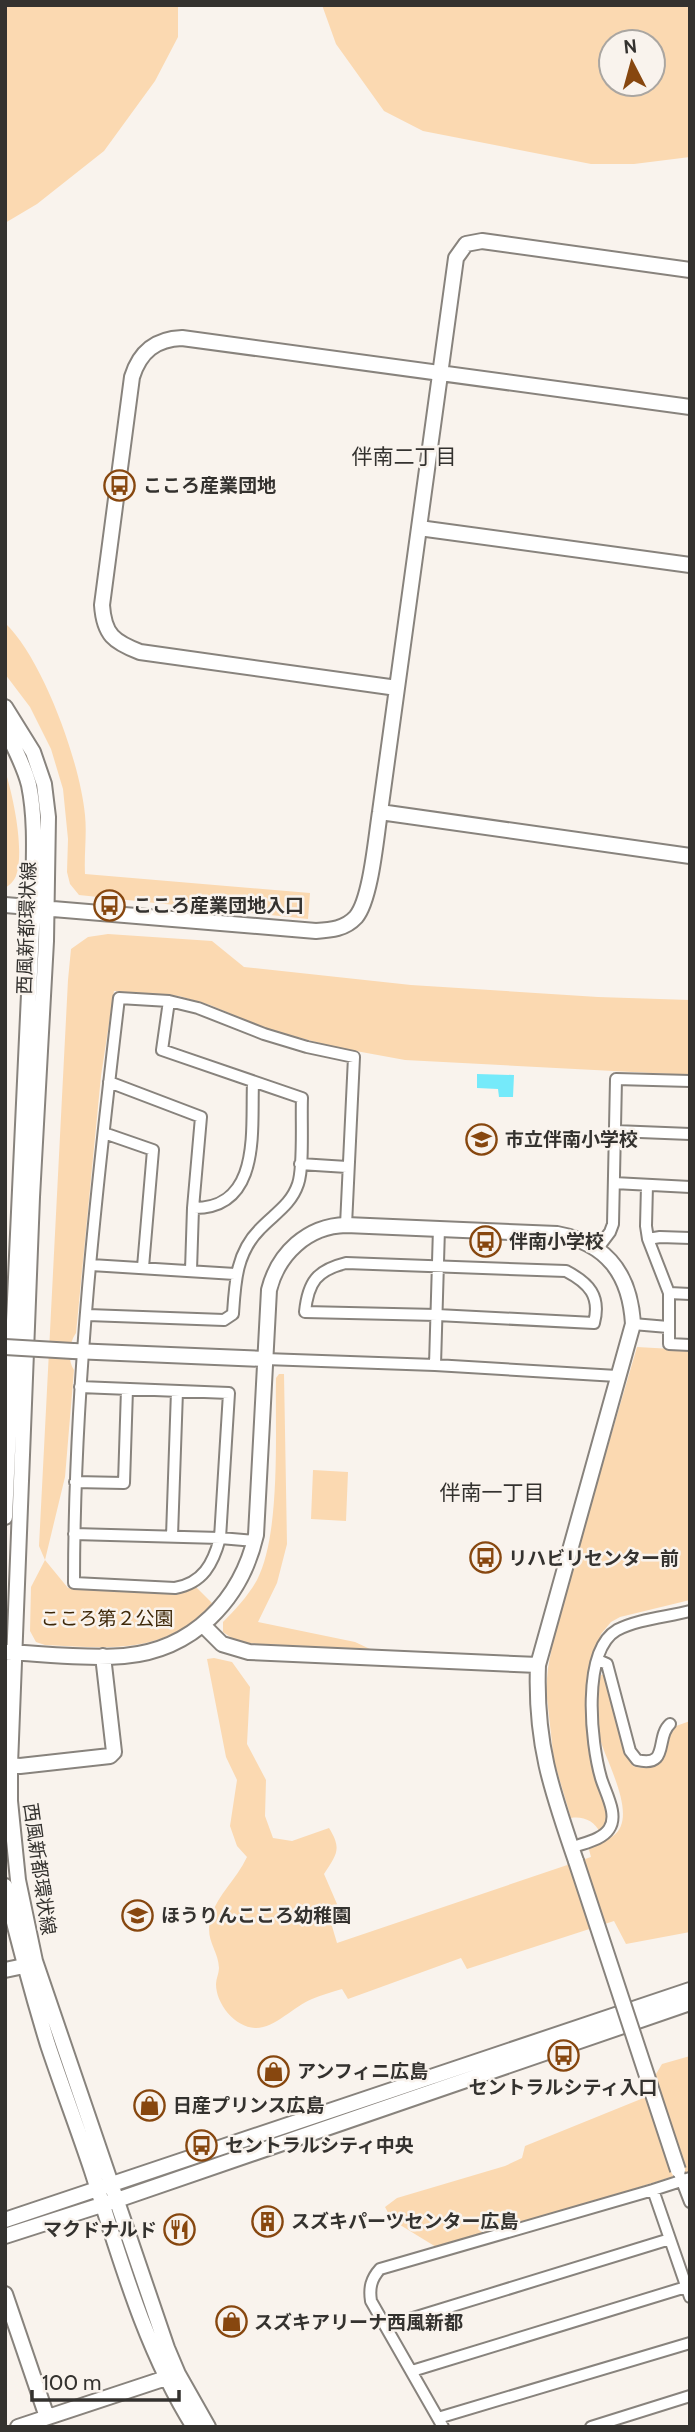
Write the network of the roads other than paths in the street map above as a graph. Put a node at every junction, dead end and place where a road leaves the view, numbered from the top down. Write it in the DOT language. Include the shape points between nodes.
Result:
graph roads {
  1 [pos="690,270"];
  2 [pos="440,373"];
  3 [pos="690,407"];
  4 [pos="419,528"];
  5 [pos="690,565"];
  6 [pos="397,688"];
  7 [pos="5,707"];
  8 [pos="5,729"];
  9 [pos="380,812"];
  10 [pos="690,856"];
  11 [pos="5,905"];
  12 [pos="40,907"];
  13 [pos="169,1001"];
  14 [pos="109,1082"];
  15 [pos="690,1082"];
  16 [pos="253,1083"];
  17 [pos="615,1131"];
  18 [pos="104,1133"];
  19 [pos="690,1134"];
  20 [pos="300,1164"];
  21 [pos="347,1167"];
  22 [pos="614,1183"];
  23 [pos="647,1185"];
  24 [pos="690,1187"];
  25 [pos="193,1208"];
  26 [pos="346,1225"];
  27 [pos="439,1228"];
  28 [pos="690,1238"];
  29 [pos="648,1239"];
  30 [pos="598,1248"];
  31 [pos="91,1265"];
  32 [pos="439,1265"];
  33 [pos="143,1267"];
  34 [pos="191,1270"];
  35 [pos="236,1274"];
  36 [pos="669,1293"];
  37 [pos="690,1294"];
  38 [pos="88,1315"];
  39 [pos="438,1315"];
  40 [pos="633,1324"];
  41 [pos="668,1327"];
  42 [pos="690,1345"];
  43 [pos="5,1347"];
  44 [pos="78,1351"];
  45 [pos="265,1359"];
  46 [pos="435,1365"];
  47 [pos="617,1376"];
  48 [pos="80,1387"];
  49 [pos="127,1389"];
  50 [pos="177,1391"];
  51 [pos="75,1482"];
  52 [pos="5,1517"];
  53 [pos="74,1534"];
  54 [pos="172,1536"];
  55 [pos="220,1538"];
  56 [pos="255,1541"];
  57 [pos="690,1611"];
  58 [pos="203,1625"];
  59 [pos="10,1652"];
  60 [pos="103,1656"];
  61 [pos="598,1660"];
  62 [pos="538,1665"];
  63 [pos="670,1724"];
  64 [pos="10,1765"];
  65 [pos="574,1854"];
  66 [pos="5,1886"];
  67 [pos="24,1966"];
  68 [pos="5,1970"];
  69 [pos="690,1990"];
  70 [pos="690,2003"];
  71 [pos="683,2176"];
  72 [pos="112,2183"];
  73 [pos="97,2188"];
  74 [pos="653,2190"];
  75 [pos="117,2200"];
  76 [pos="690,2202"];
  77 [pos="102,2205"];
  78 [pos="5,2220"];
  79 [pos="5,2236"];
  80 [pos="670,2239"];
  81 [pos="688,2292"];
  82 [pos="5,2294"];
  83 [pos="387,2326"];
  84 [pos="690,2343"];
  85 [pos="412,2371"];
  86 [pos="166,2378"];
  87 [pos="690,2396"];
  88 [pos="47,2417"];
  89 [pos="440,2422"];
  90 [pos="627,2422"];
  91 [pos="18,2427"];
  92 [pos="194,2427"];
  93 [pos="208,2427"];
  94 [pos="591,2427"];
  1 -- 2 [label="street" via="474,241 456,258"];
  2 -- 3 [label="street"];
  2 -- 4 [label="street"];
  2 -- 6 [label="street" via="168,338 144,352 132,377 102,606 103,622 111,636 141,652"];
  4 -- 5 [label="street"];
  4 -- 6 [label="street"];
  6 -- 9 [label="street"];
  7 -- 12 [label="street, 西風新都環状線" via="33,752 44,784 48,817"];
  8 -- 12 [label="street, 西風新都環状線" via="29,785"];
  9 -- 10 [label="street"];
  9 -- 12 [label="street" via="365,901 344,927 316,931"];
  11 -- 12 [label="street"];
  12 -- 52 [label="street, 西風新都環状線"];
  12 -- 59 [label="street, 西風新都環状線" via="31,1225"];
  13 -- 14 [label="street" via="119,998"];
  13 -- 16 [label="street" via="162,1050"];
  13 -- 21 [label="street" via="296,1044 354,1057"];
  14 -- 18 [label="street"];
  14 -- 25 [label="street" via="201,1117"];
  15 -- 17 [label="street" via="616,1079"];
  16 -- 20 [label="street" via="302,1098"];
  16 -- 25 [label="street" via="245,1179 221,1201"];
  17 -- 19 [label="street"];
  17 -- 22 [label="street"];
  18 -- 31 [label="street"];
  18 -- 33 [label="street" via="153,1150"];
  20 -- 21 [label="street"];
  20 -- 35 [label="street" via="299,1182 290,1201 258,1230 245,1248"];
  21 -- 26 [label="street"];
  22 -- 23 [label="street"];
  22 -- 30 [label="street" via="613,1224"];
  23 -- 24 [label="street"];
  23 -- 29 [label="street"];
  25 -- 34 [label="street"];
  26 -- 27 [label="street"];
  26 -- 45 [label="street" via="307,1236 289,1250 276,1269 268,1290"];
  27 -- 30 [label="street" via="557,1234"];
  27 -- 32 [label="street"];
  28 -- 29 [label="street"];
  29 -- 36 [label="street"];
  30 -- 40 [label="street" via="625,1283"];
  31 -- 33 [label="street"];
  31 -- 38 [label="street"];
  32 -- 39 [label="street"];
  32 -- 39 [label="street" via="346,1263 328,1268 314,1279 305,1312"];
  32 -- 39 [label="street" via="566,1271 582,1279 593,1294 597,1313 594,1323"];
  33 -- 34 [label="street"];
  34 -- 35 [label="street"];
  35 -- 38 [label="street" via="233,1314 225,1320"];
  36 -- 37 [label="street"];
  36 -- 41 [label="street"];
  38 -- 44 [label="street"];
  39 -- 46 [label="street"];
  40 -- 41 [label="street"];
  40 -- 47 [label="street"];
  41 -- 42 [label="street" via="669,1344"];
  43 -- 44 [label="street, bridge"];
  44 -- 45 [label="street"];
  44 -- 48 [label="street"];
  45 -- 46 [label="street"];
  45 -- 56 [label="street"];
  46 -- 47 [label="street"];
  47 -- 62 [label="street"];
  48 -- 49 [label="street"];
  48 -- 51 [label="street"];
  49 -- 50 [label="street"];
  49 -- 51 [label="street" via="124,1483"];
  50 -- 54 [label="street"];
  50 -- 55 [label="street" via="229,1393"];
  51 -- 53 [label="street"];
  53 -- 54 [label="street"];
  53 -- 55 [label="street" via="74,1583 175,1588 198,1581"];
  54 -- 55 [label="street"];
  55 -- 56 [label="street"];
  56 -- 58 [label="street" via="238,1584"];
  57 -- 61 [label="street" via="616,1631 605,1641"];
  58 -- 60 [label="street" via="158,1649"];
  58 -- 62 [label="street" via="222,1644 249,1652"];
  59 -- 60 [label="street"];
  59 -- 64 [label="street, 西風新都環状線"];
  60 -- 64 [label="street" via="114,1752"];
  61 -- 63 [label="street" via="607,1664 630,1751 637,1760 650,1761 659,1754 664,1730"];
  61 -- 65 [label="street" via="591,1701 593,1741 612,1822 605,1834"];
  62 -- 65 [label="street" via="542,1751"];
  64 -- 72 [label="street, 西風新都環状線" via="18,1880 35,1961"];
  65 -- 71 [label="street, bridge"];
  66 -- 67 [label="street, 西風新都環状線"];
  67 -- 68 [label="street"];
  67 -- 73 [label="street, 西風新都環状線"];
  69 -- 72 [label="street"];
  70 -- 75 [label="street"];
  71 -- 74 [label="street"];
  71 -- 76 [label="street"];
  72 -- 73 [label="street"];
  72 -- 75 [label="street, 西風新都環状線"];
  73 -- 77 [label="street, 西風新都環状線"];
  73 -- 78 [label="street"];
  74 -- 80 [label="street"];
  74 -- 83 [label="street" via="380,2269 369,2291"];
  75 -- 77 [label="street"];
  75 -- 93 [label="street, 西風新都環状線" via="167,2348"];
  77 -- 79 [label="street"];
  77 -- 86 [label="street, 西風新都環状線"];
  80 -- 81 [label="street"];
  80 -- 83 [label="street"];
  81 -- 85 [label="street"];
  82 -- 88 [label="street"];
  83 -- 85 [label="street"];
  84 -- 89 [label="street"];
  85 -- 89 [label="street"];
  86 -- 88 [label="street"];
  86 -- 92 [label="street, 西風新都環状線"];
  87 -- 90 [label="street"];
  88 -- 91 [label="street"];
  90 -- 94 [label="street"];
}
